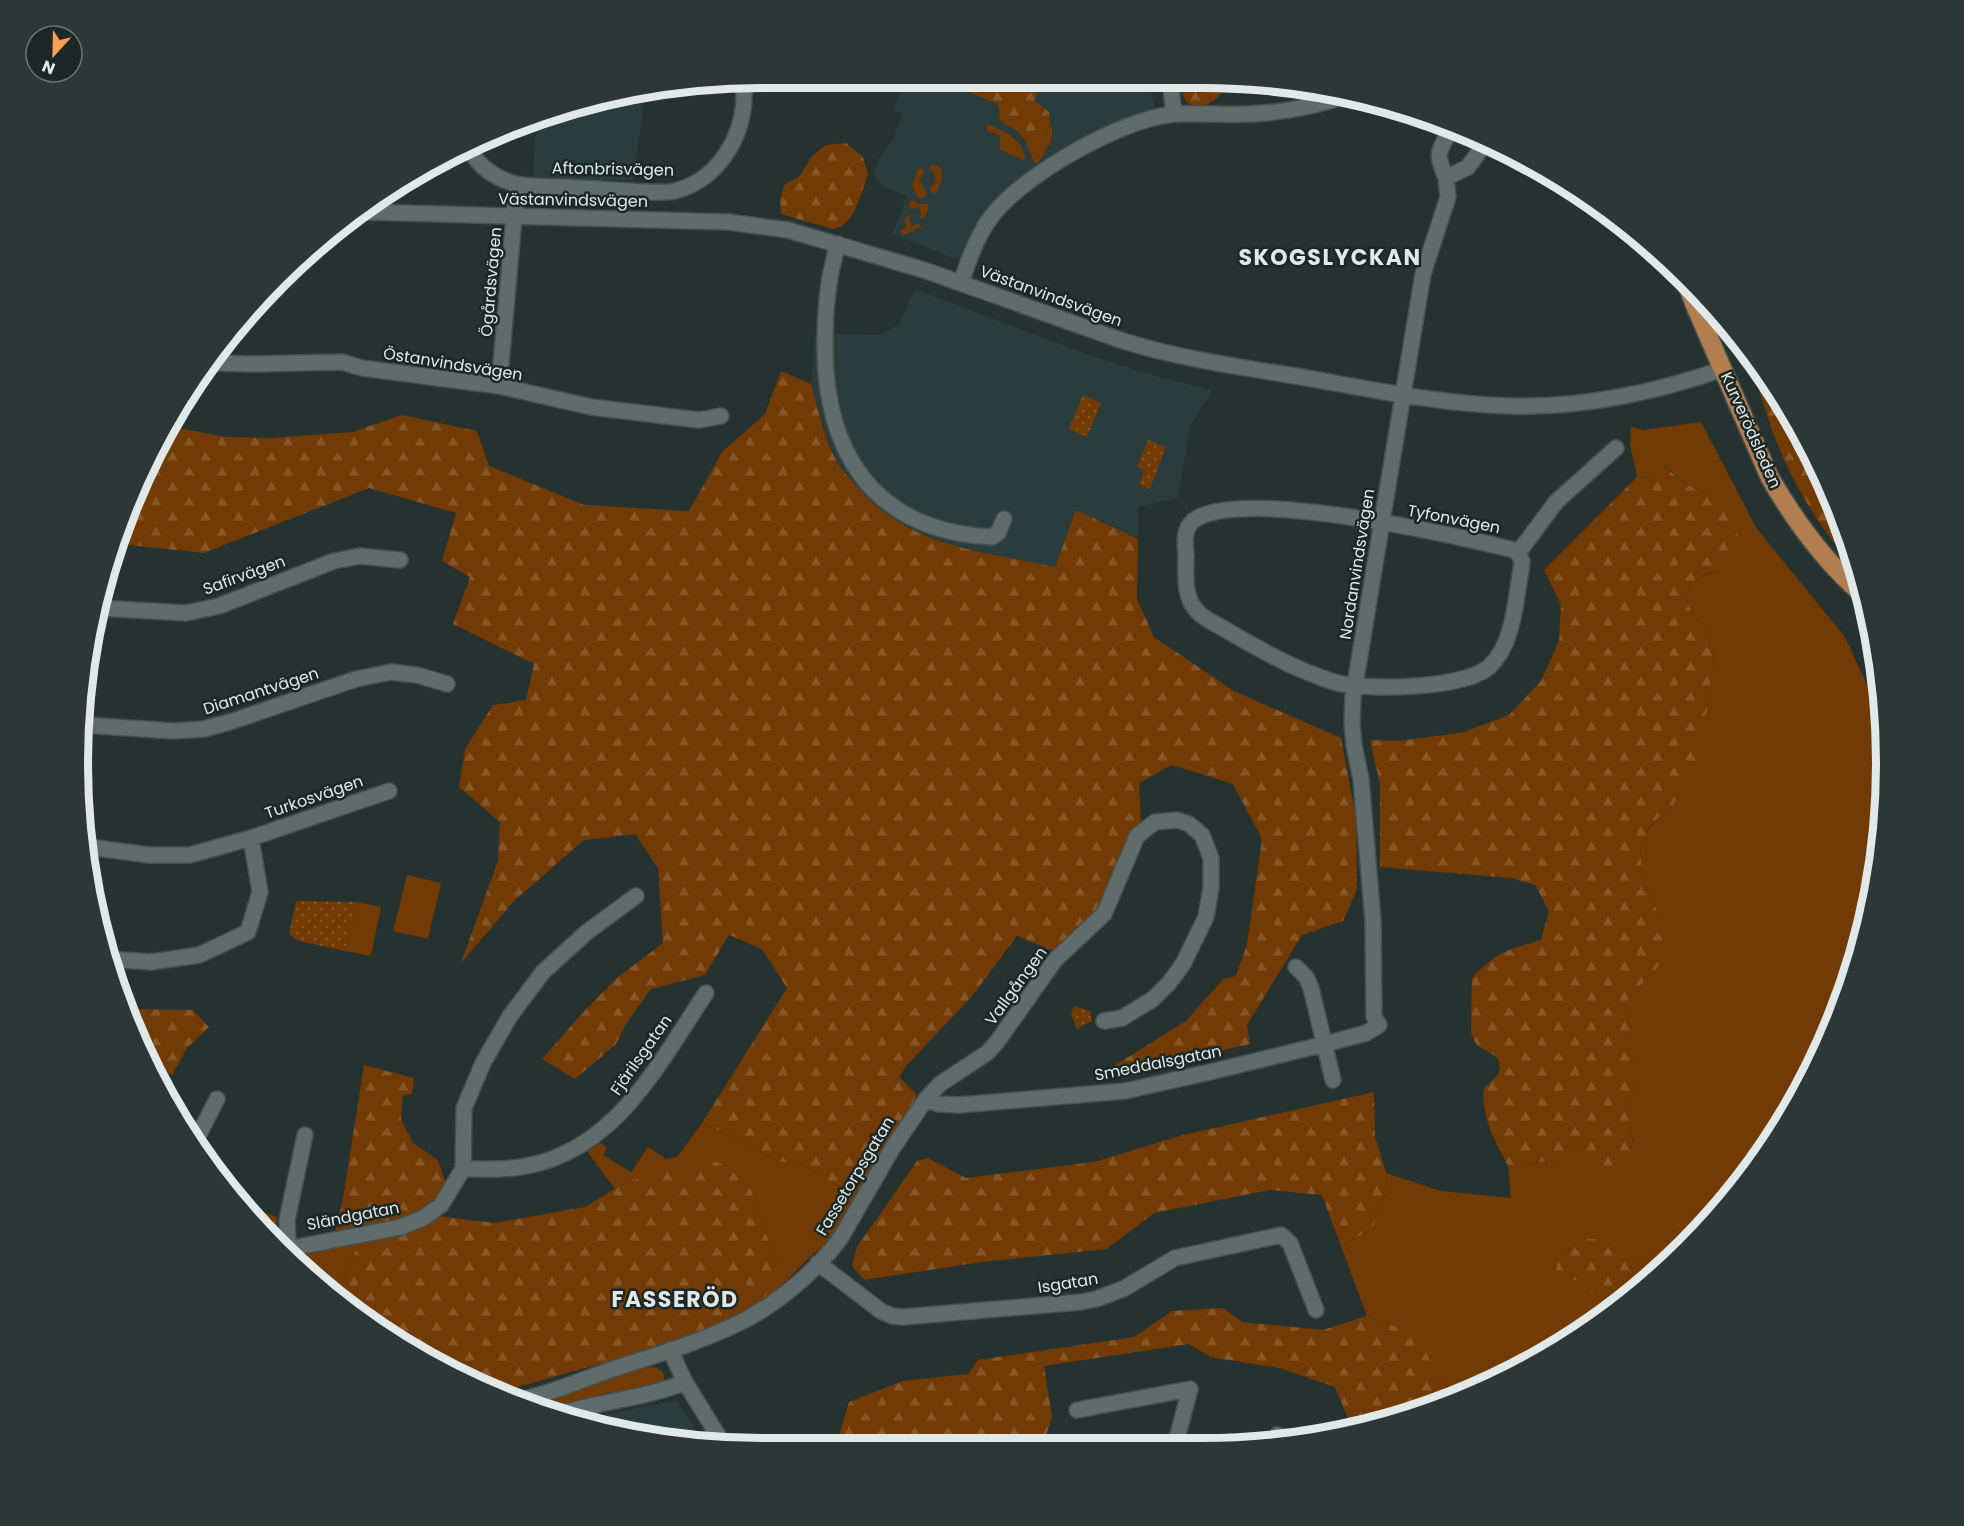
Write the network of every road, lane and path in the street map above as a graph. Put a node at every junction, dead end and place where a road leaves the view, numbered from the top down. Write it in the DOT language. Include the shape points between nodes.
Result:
graph roads {
  1 [pos="1171,88"];
  2 [pos="744,89"];
  3 [pos="1328,100"];
  4 [pos="1174,114"];
  5 [pos="1447,135"];
  6 [pos="1480,150"];
  7 [pos="473,154"];
  8 [pos="1446,178"];
  9 [pos="517,184"];
  10 [pos="374,212"];
  11 [pos="515,216"];
  12 [pos="838,244"];
  13 [pos="961,282"];
  14 [pos="1694,303"];
  15 [pos="220,363"];
  16 [pos="1723,369"];
  17 [pos="499,386"];
  18 [pos="1402,394"];
  19 [pos="721,416"];
  20 [pos="1616,448"];
  21 [pos="1004,519"];
  22 [pos="1382,523"];
  23 [pos="1518,553"];
  24 [pos="400,560"];
  25 [pos="1852,585"];
  26 [pos="106,608"];
  27 [pos="447,684"];
  28 [pos="1356,685"];
  29 [pos="90,725"];
  30 [pos="389,791"];
  31 [pos="251,838"];
  32 [pos="94,848"];
  33 [pos="636,897"];
  34 [pos="118,960"];
  35 [pos="1296,967"];
  36 [pos="706,993"];
  37 [pos="1104,1021"];
  38 [pos="1377,1021"];
  39 [pos="1324,1044"];
  40 [pos="1333,1080"];
  41 [pos="217,1099"];
  42 [pos="926,1099"];
  43 [pos="199,1134"];
  44 [pos="305,1135"];
  45 [pos="463,1169"];
  46 [pos="286,1240"];
  47 [pos="294,1247"];
  48 [pos="818,1263"];
  49 [pos="1316,1310"];
  50 [pos="670,1350"];
  51 [pos="685,1382"];
  52 [pos="531,1396"];
  53 [pos="572,1410"];
  54 [pos="1077,1410"];
  55 [pos="718,1436"];
  56 [pos="1177,1438"];
  1 -- 4 [label="street"];
  2 -- 9 [label="street, Aftonbrisvägen" via="743,109 731,146 712,171 688,187 651,192"];
  3 -- 4 [label="street" via="1275,112"];
  4 -- 13 [label="street" via="1111,134 1029,180 991,218"];
  5 -- 8 [label="street, Nordanvindsvägen" via="1438,156"];
  6 -- 8 [label="street" via="1468,167"];
  7 -- 9 [label="street" via="489,171"];
  8 -- 18 [label="street, Nordanvindsvägen" via="1446,209 1425,268"];
  9 -- 11 [label="street, Ögårdsvägen"];
  10 -- 11 [label="street, Västanvindsvägen"];
  11 -- 12 [label="street, Västanvindsvägen" via="728,222 789,230"];
  11 -- 17 [label="street, Ögårdsvägen"];
  12 -- 13 [label="street, Västanvindsvägen"];
  12 -- 21 [label="street" via="825,300 824,362 834,425 858,471 893,507 952,533 992,537"];
  13 -- 18 [label="street, Västanvindsvägen" via="1156,351"];
  14 -- 16 [label="main road, Kurverödsleden"];
  15 -- 17 [label="street, Östanvindsvägen" via="342,362"];
  16 -- 18 [label="street, Västanvindsvägen" via="1678,385 1620,398 1546,406 1459,402"];
  16 -- 25 [label="main road, Kurverödsleden" via="1762,462 1785,504"];
  17 -- 19 [label="street, Östanvindsvägen" via="591,407 699,420"];
  18 -- 22 [label="street, Nordanvindsvägen"];
  20 -- 23 [label="street" via="1556,502"];
  22 -- 23 [label="street, Tyfonvägen" via="1448,534"];
  22 -- 28 [label="street, Nordanvindsvägen"];
  22 -- 28 [label="street, Tyfonvägen" via="1303,510 1228,510 1205,514 1193,521 1186,532 1187,592 1197,611 1274,658 1335,682"];
  23 -- 28 [label="street, Tyfonvägen" via="1521,570 1507,641 1488,668 1463,680 1431,686"];
  24 -- 26 [label="street, Safirvägen" via="360,556 334,561 219,606 186,613"];
  27 -- 29 [label="street, Diamantvägen" via="391,672 356,679 204,729"];
  28 -- 38 [label="street, Nordanvindsvägen" via="1352,723 1361,779 1373,921"];
  30 -- 31 [label="street, Turkosvägen"];
  31 -- 32 [label="street, Turkosvägen" via="189,855 149,855"];
  31 -- 34 [label="street" via="260,892 248,932 199,955 151,962"];
  33 -- 45 [label="street" via="587,932 543,972 510,1016 483,1063 464,1108"];
  35 -- 39 [label="street" via="1311,988"];
  36 -- 45 [label="street, Fjärilsgatan" via="642,1088 622,1113 590,1140 549,1160 514,1168"];
  37 -- 42 [label="street, Vallgången" via="1122,1018 1153,999 1183,964 1206,917 1211,858 1202,835 1189,824 1178,820 1155,822 1137,836 1104,914 1054,960 998,1042 940,1084"];
  38 -- 39 [label="street, Smeddalsgatan" via="1366,1033"];
  39 -- 40 [label="street"];
  39 -- 42 [label="street, Smeddalsgatan" via="1125,1091 959,1105"];
  41 -- 43 [label="street"];
  42 -- 48 [label="street, Fassetorpsgatan" via="840,1239"];
  44 -- 46 [label="street"];
  45 -- 47 [label="street, Sländgatan" via="441,1205 423,1218 401,1227"];
  48 -- 49 [label="street, Isgatan" via="881,1311 903,1317 1096,1299 1123,1289 1175,1258 1281,1235 1290,1243"];
  48 -- 50 [label="street, Fassetorpsgatan" via="752,1316"];
  50 -- 51 [label="street"];
  50 -- 52 [label="street, Fassetorpsgatan"];
  51 -- 53 [label="street" via="666,1390"];
  51 -- 55 [label="street"];
  54 -- 56 [label="street" via="1190,1389"];
}
